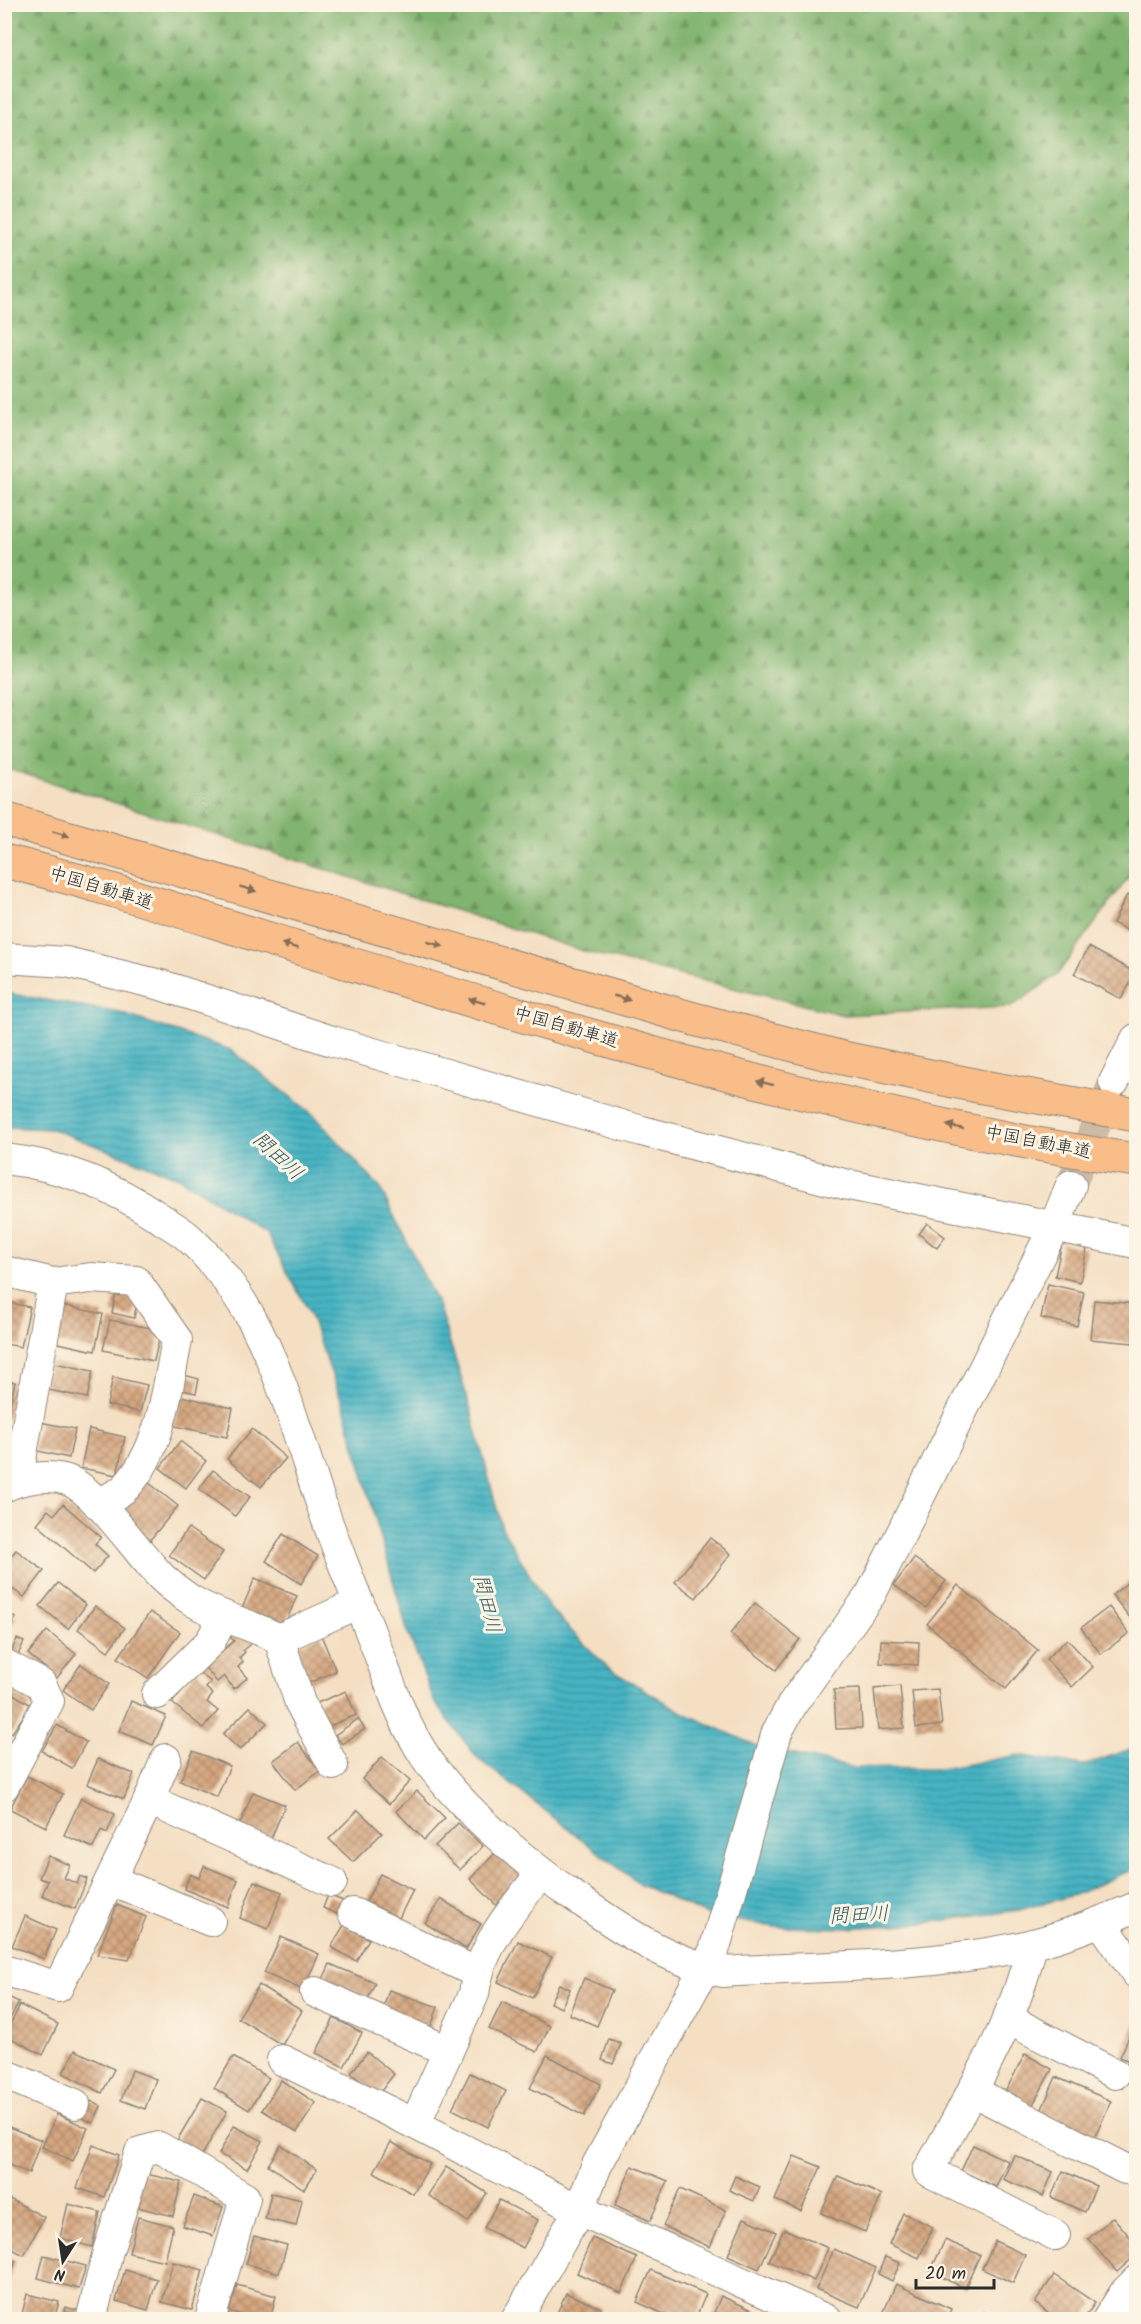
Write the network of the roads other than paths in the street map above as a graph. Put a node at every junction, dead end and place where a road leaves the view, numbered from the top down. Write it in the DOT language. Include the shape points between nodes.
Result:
graph roads {
  1 [pos="4,819"];
  2 [pos="4,861"];
  3 [pos="4,957"];
  4 [pos="1137,1039"];
  5 [pos="1114,1083"];
  6 [pos="1137,1114"];
  7 [pos="4,1159"];
  8 [pos="1137,1160"];
  9 [pos="1071,1185"];
  10 [pos="1054,1227"];
  11 [pos="1137,1243"];
  12 [pos="4,1271"];
  13 [pos="53,1283"];
  14 [pos="11,1484"];
  15 [pos="98,1504"];
  16 [pos="359,1602"];
  17 [pos="224,1616"];
  18 [pos="279,1638"];
  19 [pos="4,1664"];
  20 [pos="158,1694"];
  21 [pos="166,1759"];
  22 [pos="333,1765"];
  23 [pos="4,1786"];
  24 [pos="149,1800"];
  25 [pos="541,1874"];
  26 [pos="111,1880"];
  27 [pos="332,1882"];
  28 [pos="1137,1907"];
  29 [pos="353,1913"];
  30 [pos="210,1921"];
  31 [pos="1101,1922"];
  32 [pos="1032,1944"];
  33 [pos="708,1960"];
  34 [pos="4,1970"];
  35 [pos="1137,1972"];
  36 [pos="477,1973"];
  37 [pos="315,1992"];
  38 [pos="1008,2019"];
  39 [pos="448,2051"];
  40 [pos="282,2060"];
  41 [pos="4,2074"];
  42 [pos="1115,2074"];
  43 [pos="972,2091"];
  44 [pos="75,2104"];
  45 [pos="415,2124"];
  46 [pos="1125,2169"];
  47 [pos="579,2210"];
  48 [pos="1055,2235"];
  49 [pos="1137,2281"];
  50 [pos="91,2319"];
  51 [pos="210,2319"];
  52 [pos="516,2319"];
  53 [pos="827,2319"];
  54 [pos="1107,2319"];
  1 -- 6 [label="highway, one-way" via="843,1058"];
  8 -- 2 [label="highway, 中国自動車道, one-way" via="1006,1138 688,1063"];
  3 -- 10 [label="street" via="66,962 150,982 332,1041 642,1131 844,1184"];
  4 -- 5 [label="street"];
  7 -- 16 [label="street" via="48,1167 101,1184 188,1237 216,1270 249,1314 272,1364"];
  9 -- 10 [label="street"];
  10 -- 11 [label="street"];
  10 -- 33 [label="street" via="871,1594 793,1703 777,1732"];
  12 -- 13 [label="street"];
  13 -- 14 [label="street"];
  13 -- 15 [label="street" via="91,1278 136,1281 177,1340 160,1426 151,1446 125,1488"];
  14 -- 15 [label="street" via="48,1477 69,1480"];
  15 -- 17 [label="street" via="158,1574 192,1600"];
  16 -- 18 [label="street"];
  16 -- 25 [label="street" via="418,1746 449,1788"];
  17 -- 18 [label="street"];
  17 -- 20 [label="street" via="210,1642"];
  18 -- 22 [label="street" via="300,1703"];
  19 -- 23 [label="street" via="41,1684 49,1701"];
  21 -- 24 [label="street"];
  24 -- 26 [label="street"];
  24 -- 27 [label="street"];
  25 -- 33 [label="street" via="665,1955"];
  25 -- 36 [label="street" via="506,1916"];
  26 -- 30 [label="street"];
  26 -- 34 [label="street" via="58,1987"];
  28 -- 31 [label="street"];
  29 -- 36 [label="street"];
  31 -- 32 [label="street"];
  31 -- 35 [label="street"];
  32 -- 33 [label="street" via="950,1958 723,1972"];
  32 -- 38 [label="street" via="1023,1984"];
  33 -- 47 [label="street" via="597,2165"];
  36 -- 39 [label="street" via="474,1994"];
  37 -- 39 [label="street"];
  38 -- 42 [label="street"];
  38 -- 43 [label="street"];
  39 -- 45 [label="street"];
  40 -- 45 [label="street"];
  41 -- 44 [label="street"];
  43 -- 46 [label="street"];
  43 -- 48 [label="street" via="928,2171"];
  45 -- 47 [label="street"];
  47 -- 52 [label="street"];
  47 -- 53 [label="street"];
  49 -- 54 [label="street"];
  50 -- 51 [label="street" via="140,2152 159,2147 245,2198"];
}
